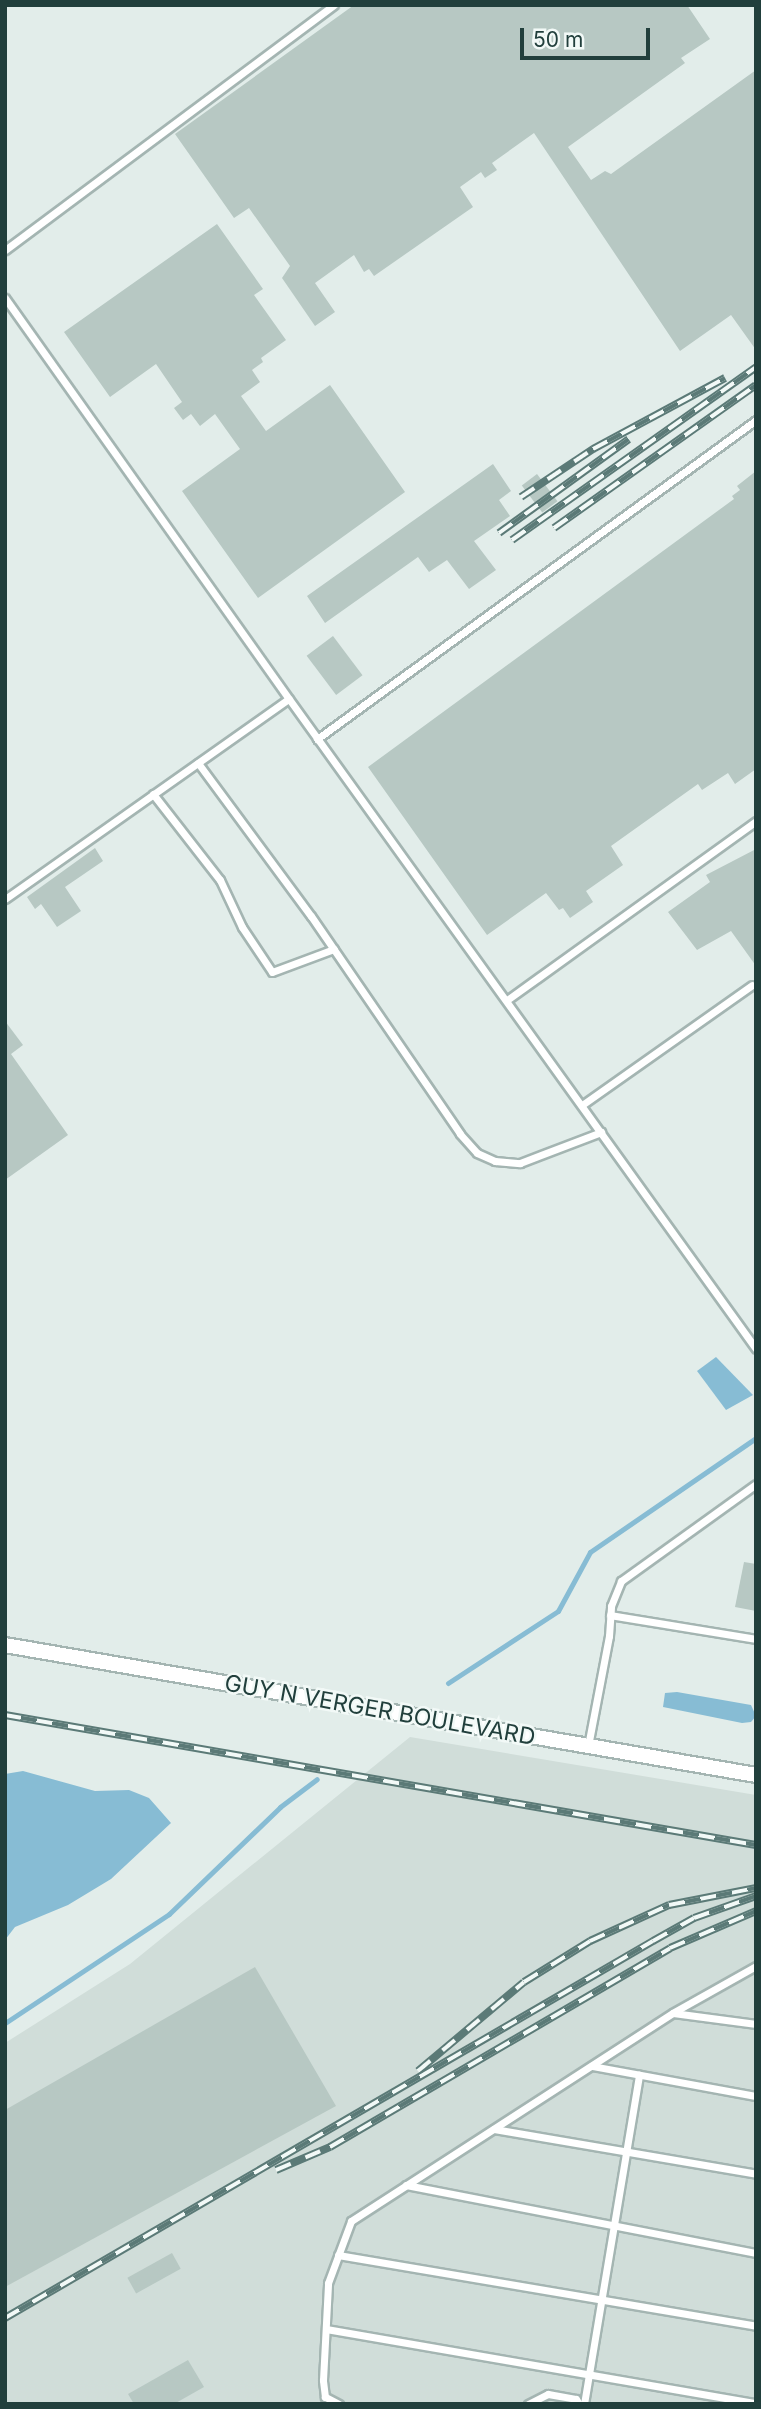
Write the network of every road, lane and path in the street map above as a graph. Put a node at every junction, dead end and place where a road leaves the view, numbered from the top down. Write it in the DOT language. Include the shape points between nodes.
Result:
graph roads {
  1 [pos="334,5"];
  2 [pos="5,250"];
  3 [pos="5,298"];
  4 [pos="756,420"];
  5 [pos="289,699"];
  6 [pos="317,739"];
  7 [pos="198,763"];
  8 [pos="153,794"];
  9 [pos="756,821"];
  10 [pos="5,900"];
  11 [pos="334,949"];
  12 [pos="752,985"];
  13 [pos="507,1000"];
  14 [pos="582,1105"];
  15 [pos="601,1132"];
  16 [pos="754,1345"];
  17 [pos="756,1484"];
  18 [pos="610,1615"];
  19 [pos="756,1639"];
  20 [pos="5,1645"];
  21 [pos="588,1746"];
  22 [pos="756,1775"];
  23 [pos="756,1966"];
  24 [pos="673,2013"];
  25 [pos="756,2024"];
  26 [pos="592,2066"];
  27 [pos="639,2075"];
  28 [pos="756,2096"];
  29 [pos="494,2129"];
  30 [pos="626,2153"];
  31 [pos="756,2174"];
  32 [pos="407,2185"];
  33 [pos="614,2228"];
  34 [pos="756,2253"];
  35 [pos="338,2255"];
  36 [pos="602,2298"];
  37 [pos="756,2326"];
  38 [pos="326,2329"];
  39 [pos="589,2376"];
  40 [pos="756,2403"];
  41 [pos="339,2404"];
  42 [pos="528,2404"];
  43 [pos="582,2404"];
  1 -- 2 [label="lane"];
  3 -- 5 [label="lane"];
  4 -- 6 [label="lane"];
  5 -- 6 [label="lane"];
  5 -- 7 [label="lane"];
  6 -- 13 [label="lane"];
  7 -- 8 [label="lane"];
  7 -- 11 [label="lane"];
  8 -- 10 [label="lane"];
  8 -- 11 [label="lane" via="220,880 272,972"];
  9 -- 13 [label="lane"];
  11 -- 15 [label="lane" via="477,1153 495,1161 520,1163"];
  12 -- 14 [label="lane"];
  13 -- 14 [label="lane"];
  14 -- 15 [label="lane"];
  15 -- 16 [label="lane"];
  17 -- 18 [label="lane" via="621,1581"];
  18 -- 19 [label="lane"];
  18 -- 21 [label="lane"];
  20 -- 21 [label="street, GUY N VERGER BOULEVARD"];
  21 -- 22 [label="street, GUY N VERGER BOULEVARD"];
  23 -- 24 [label="lane"];
  24 -- 25 [label="lane"];
  24 -- 26 [label="lane"];
  26 -- 27 [label="lane"];
  26 -- 29 [label="lane"];
  27 -- 28 [label="lane"];
  27 -- 30 [label="lane"];
  29 -- 30 [label="lane"];
  29 -- 32 [label="lane"];
  30 -- 31 [label="lane"];
  30 -- 33 [label="lane"];
  32 -- 33 [label="lane"];
  32 -- 35 [label="lane" via="351,2221"];
  33 -- 34 [label="lane"];
  33 -- 36 [label="lane"];
  35 -- 36 [label="lane"];
  35 -- 38 [label="lane" via="328,2283"];
  36 -- 37 [label="lane"];
  36 -- 39 [label="lane"];
  38 -- 39 [label="lane"];
  38 -- 41 [label="lane" via="326,2397"];
  39 -- 40 [label="lane"];
  39 -- 43 [label="lane"];
  42 -- 43 [label="lane" via="548,2394"];
}
